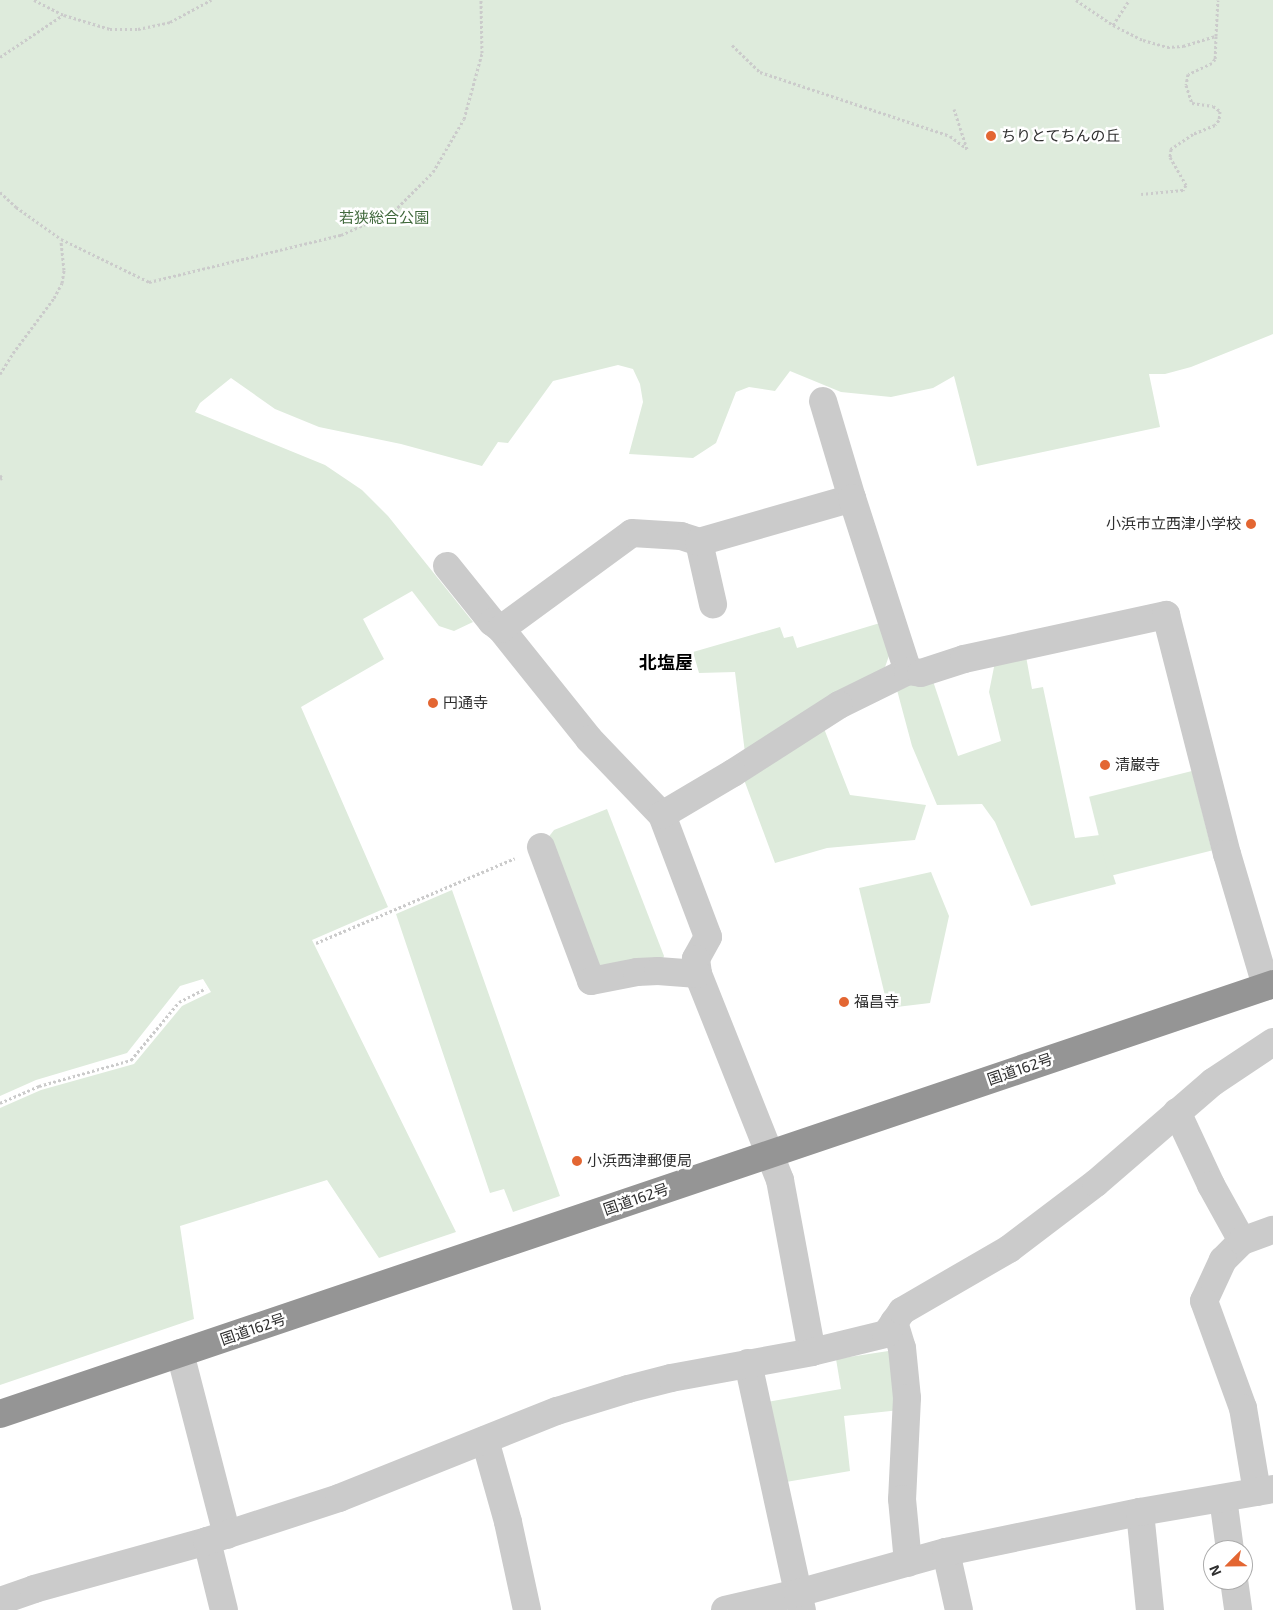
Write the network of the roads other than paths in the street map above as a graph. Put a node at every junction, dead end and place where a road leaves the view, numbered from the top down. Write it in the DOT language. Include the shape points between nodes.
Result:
graph roads {
  1 [pos="823,401"];
  2 [pos="852,498"];
  3 [pos="699,542"];
  4 [pos="447,566"];
  5 [pos="713,604"];
  6 [pos="501,629"];
  7 [pos="908,671"];
  8 [pos="662,815"];
  9 [pos="541,847"];
  10 [pos="698,974"];
  11 [pos="1270,985"];
  12 [pos="1273,1042"];
  13 [pos="1177,1112"];
  14 [pos="770,1154"];
  15 [pos="1273,1230"];
  16 [pos="1242,1241"];
  17 [pos="894,1322"];
  18 [pos="812,1352"];
  19 [pos="180,1353"];
  20 [pos="748,1363"];
  21 [pos="0,1414"];
  22 [pos="485,1440"];
  23 [pos="1265,1490"];
  24 [pos="1223,1498"];
  25 [pos="1140,1512"];
  26 [pos="217,1538"];
  27 [pos="1229,1540"];
  28 [pos="946,1552"];
  29 [pos="908,1563"];
  30 [pos="1235,1590"];
  31 [pos="0,1601"];
  32 [pos="800,1601"];
  33 [pos="224,1610"];
  34 [pos="527,1610"];
  35 [pos="725,1610"];
  36 [pos="959,1610"];
  37 [pos="1150,1610"];
  38 [pos="1238,1610"];
  1 -- 2 [label="street"];
  2 -- 3 [label="street"];
  2 -- 7 [label="street"];
  3 -- 5 [label="street"];
  3 -- 6 [label="street" via="681,536 632,533"];
  4 -- 6 [label="street"];
  6 -- 8 [label="street" via="589,739"];
  7 -- 8 [label="street" via="839,705"];
  7 -- 11 [label="street" via="921,674 964,659 1166,615 1227,854"];
  8 -- 10 [label="street" via="708,937 696,959"];
  9 -- 10 [label="street" via="591,981 637,972"];
  10 -- 14 [label="street"];
  11 -- 14 [label="highway, 国道162号"];
  12 -- 13 [label="street" via="1213,1082"];
  13 -- 16 [label="street"];
  13 -- 17 [label="street" via="1096,1183 1009,1250 902,1311"];
  14 -- 18 [label="street" via="780,1180"];
  14 -- 19 [label="highway, 国道162号"];
  15 -- 16 [label="street"];
  16 -- 23 [label="street" via="1223,1260 1204,1301 1243,1408"];
  17 -- 18 [label="street" via="886,1334"];
  17 -- 29 [label="street" via="902,1348 907,1398 902,1499"];
  18 -- 20 [label="street"];
  19 -- 21 [label="highway, 国道162号"];
  19 -- 26 [label="street"];
  20 -- 22 [label="street" via="628,1389 557,1411"];
  20 -- 32 [label="street"];
  22 -- 26 [label="street" via="339,1498"];
  22 -- 34 [label="street" via="508,1522"];
  23 -- 24 [label="street"];
  24 -- 25 [label="street"];
  24 -- 27 [label="street"];
  25 -- 28 [label="street"];
  25 -- 37 [label="street"];
  26 -- 31 [label="street"];
  26 -- 33 [label="street"];
  28 -- 29 [label="street"];
  28 -- 36 [label="street"];
  29 -- 32 [label="street"];
  30 -- 38 [label="street"];
  32 -- 35 [label="street"];
}
